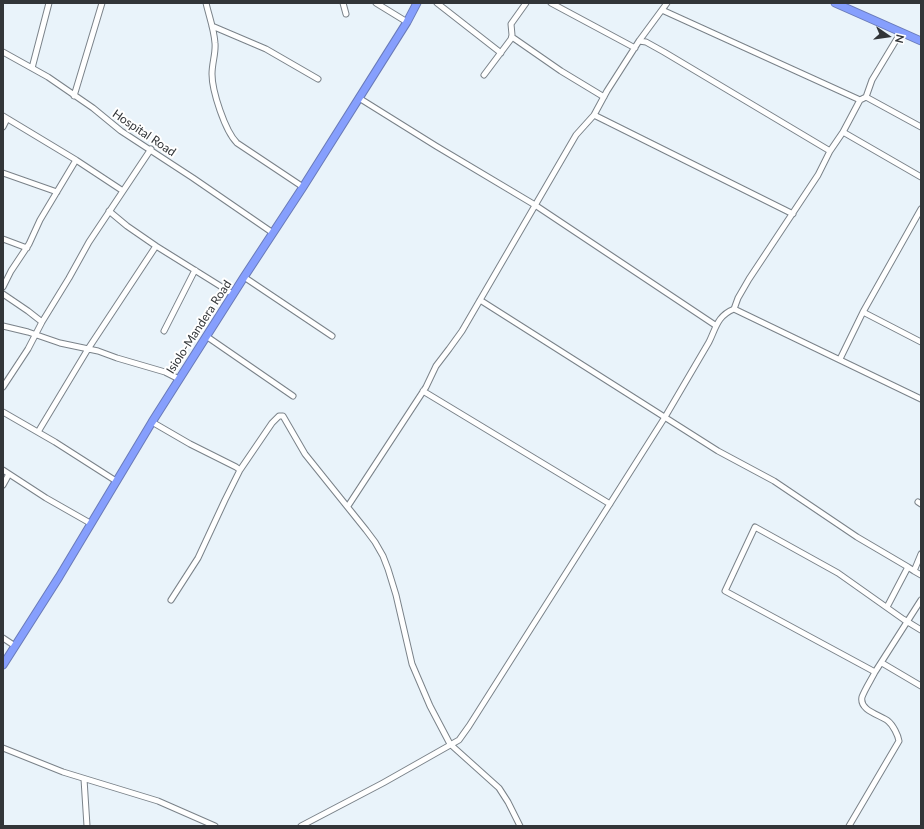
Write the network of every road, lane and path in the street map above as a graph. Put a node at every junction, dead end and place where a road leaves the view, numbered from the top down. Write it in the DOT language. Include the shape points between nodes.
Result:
graph roads {
  1 [pos="48,3"];
  2 [pos="102,3"];
  3 [pos="206,3"];
  4 [pos="343,3"];
  5 [pos="376,3"];
  6 [pos="418,3"];
  7 [pos="437,3"];
  8 [pos="526,3"];
  9 [pos="551,3"];
  10 [pos="667,3"];
  11 [pos="835,3"];
  12 [pos="662,10"];
  13 [pos="346,14"];
  14 [pos="407,22"];
  15 [pos="212,26"];
  16 [pos="900,32"];
  17 [pos="512,37"];
  18 [pos="639,41"];
  19 [pos="921,42"];
  20 [pos="635,48"];
  21 [pos="3,52"];
  22 [pos="501,53"];
  23 [pos="32,68"];
  24 [pos="484,75"];
  25 [pos="318,79"];
  26 [pos="74,96"];
  27 [pos="604,97"];
  28 [pos="866,97"];
  29 [pos="359,98"];
  30 [pos="860,100"];
  31 [pos="594,115"];
  32 [pos="5,117"];
  33 [pos="3,127"];
  34 [pos="921,127"];
  35 [pos="844,132"];
  36 [pos="150,149"];
  37 [pos="830,151"];
  38 [pos="76,160"];
  39 [pos="3,173"];
  40 [pos="921,177"];
  41 [pos="303,187"];
  42 [pos="123,191"];
  43 [pos="57,192"];
  44 [pos="535,205"];
  45 [pos="921,209"];
  46 [pos="109,211"];
  47 [pos="794,214"];
  48 [pos="273,233"];
  49 [pos="3,239"];
  50 [pos="156,246"];
  51 [pos="27,248"];
  52 [pos="195,270"];
  53 [pos="244,277"];
  54 [pos="3,287"];
  55 [pos="3,294"];
  56 [pos="233,294"];
  57 [pos="480,300"];
  58 [pos="734,309"];
  59 [pos="863,312"];
  60 [pos="42,322"];
  61 [pos="715,325"];
  62 [pos="3,326"];
  63 [pos="164,331"];
  64 [pos="35,335"];
  65 [pos="206,336"];
  66 [pos="332,336"];
  67 [pos="921,342"];
  68 [pos="88,349"];
  69 [pos="840,359"];
  70 [pos="179,379"];
  71 [pos="3,387"];
  72 [pos="423,391"];
  73 [pos="293,396"];
  74 [pos="921,399"];
  75 [pos="3,412"];
  76 [pos="665,417"];
  77 [pos="152,422"];
  78 [pos="38,432"];
  79 [pos="3,470"];
  80 [pos="240,470"];
  81 [pos="10,474"];
  82 [pos="116,481"];
  83 [pos="3,485"];
  84 [pos="610,504"];
  85 [pos="348,506"];
  86 [pos="90,523"];
  87 [pos="921,554"];
  88 [pos="908,567"];
  89 [pos="914,571"];
  90 [pos="921,575"];
  91 [pos="171,600"];
  92 [pos="921,600"];
  93 [pos="887,607"];
  94 [pos="908,622"];
  95 [pos="921,630"];
  96 [pos="3,638"];
  97 [pos="15,646"];
  98 [pos="882,663"];
  99 [pos="3,665"];
  100 [pos="875,672"];
  101 [pos="921,686"];
  102 [pos="450,744"];
  103 [pos="3,748"];
  104 [pos="84,779"];
  105 [pos="87,826"];
  106 [pos="215,826"];
  107 [pos="301,826"];
  108 [pos="520,826"];
  109 [pos="849,826"];
  1 -- 23 [label="street"];
  2 -- 26 [label="street"];
  3 -- 15 [label="street"];
  4 -- 13 [label="street"];
  5 -- 14 [label="street"];
  6 -- 14 [label="highway, Isiolo-Mandera Road"];
  7 -- 22 [label="street"];
  8 -- 17 [label="street" via="511,24"];
  9 -- 20 [label="street"];
  10 -- 12 [label="street"];
  11 -- 16 [label="highway"];
  12 -- 18 [label="street"];
  12 -- 30 [label="street"];
  14 -- 29 [label="highway, Isiolo-Mandera Road"];
  15 -- 25 [label="street" via="266,48"];
  15 -- 41 [label="street" via="215,44 213,85 231,138"];
  16 -- 19 [label="highway"];
  16 -- 28 [label="street" via="872,80"];
  17 -- 22 [label="street"];
  17 -- 27 [label="street"];
  18 -- 20 [label="street"];
  18 -- 37 [label="street" via="664,52"];
  20 -- 27 [label="street"];
  21 -- 23 [label="street, Hospital Road"];
  22 -- 24 [label="street"];
  23 -- 26 [label="street, Hospital Road"];
  26 -- 36 [label="street, Hospital Road"];
  27 -- 31 [label="street"];
  28 -- 30 [label="street"];
  28 -- 34 [label="street"];
  29 -- 41 [label="highway, Isiolo-Mandera Road"];
  29 -- 44 [label="street"];
  30 -- 35 [label="street"];
  31 -- 44 [label="street" via="576,135"];
  31 -- 47 [label="street"];
  32 -- 33 [label="street"];
  32 -- 38 [label="street"];
  35 -- 37 [label="street"];
  35 -- 40 [label="street"];
  36 -- 42 [label="street"];
  36 -- 48 [label="street, Hospital Road"];
  37 -- 47 [label="street"];
  38 -- 42 [label="street"];
  38 -- 43 [label="street"];
  39 -- 43 [label="street"];
  41 -- 48 [label="highway, Isiolo-Mandera Road"];
  42 -- 46 [label="street"];
  43 -- 51 [label="street" via="36,226"];
  44 -- 57 [label="street"];
  44 -- 61 [label="street"];
  45 -- 59 [label="street"];
  46 -- 50 [label="street"];
  46 -- 60 [label="street"];
  47 -- 58 [label="street" via="749,279"];
  48 -- 53 [label="highway, Isiolo-Mandera Road"];
  49 -- 51 [label="street"];
  50 -- 52 [label="street"];
  50 -- 68 [label="street"];
  51 -- 54 [label="street"];
  52 -- 56 [label="street"];
  52 -- 63 [label="street"];
  53 -- 56 [label="highway, Isiolo-Mandera Road"];
  53 -- 66 [label="street"];
  55 -- 60 [label="street"];
  56 -- 65 [label="highway, Isiolo-Mandera Road"];
  57 -- 72 [label="street" via="454,343 436,366"];
  57 -- 76 [label="street"];
  58 -- 61 [label="street"];
  58 -- 69 [label="street"];
  59 -- 67 [label="street"];
  59 -- 69 [label="street"];
  60 -- 64 [label="street"];
  61 -- 76 [label="street" via="709,342"];
  62 -- 64 [label="street"];
  64 -- 68 [label="street"];
  64 -- 71 [label="street"];
  65 -- 70 [label="highway, Isiolo-Mandera Road"];
  65 -- 73 [label="street"];
  68 -- 70 [label="street" via="165,372"];
  68 -- 78 [label="street"];
  69 -- 74 [label="street"];
  70 -- 77 [label="highway, Isiolo-Mandera Road"];
  72 -- 84 [label="street"];
  72 -- 85 [label="street"];
  75 -- 78 [label="street"];
  76 -- 84 [label="street"];
  76 -- 88 [label="street" via="718,451 774,481 857,537"];
  77 -- 80 [label="street"];
  77 -- 82 [label="highway, Isiolo-Mandera Road"];
  78 -- 82 [label="street"];
  79 -- 81 [label="street"];
  80 -- 85 [label="street" via="272,422 281,415 305,454"];
  80 -- 91 [label="street" via="198,558"];
  81 -- 83 [label="street"];
  81 -- 86 [label="street"];
  82 -- 86 [label="highway, Isiolo-Mandera Road"];
  84 -- 102 [label="street" via="469,726 459,740"];
  85 -- 102 [label="street" via="383,556 396,595 412,664"];
  86 -- 97 [label="highway, Isiolo-Mandera Road"];
  87 -- 89 [label="street"];
  88 -- 89 [label="street"];
  88 -- 93 [label="street"];
  89 -- 90 [label="street"];
  92 -- 94 [label="street"];
  93 -- 94 [label="street"];
  93 -- 100 [label="street" via="838,573 755,527 725,591"];
  94 -- 95 [label="street"];
  94 -- 98 [label="street"];
  96 -- 97 [label="street"];
  97 -- 99 [label="highway, Isiolo-Mandera Road"];
  98 -- 100 [label="street"];
  98 -- 101 [label="street"];
  100 -- 109 [label="street" via="862,698 863,704 868,710 889,722 899,740"];
  102 -- 107 [label="street"];
  102 -- 108 [label="street" via="499,788"];
  103 -- 104 [label="street"];
  104 -- 105 [label="street"];
  104 -- 106 [label="street" via="158,801"];
}
